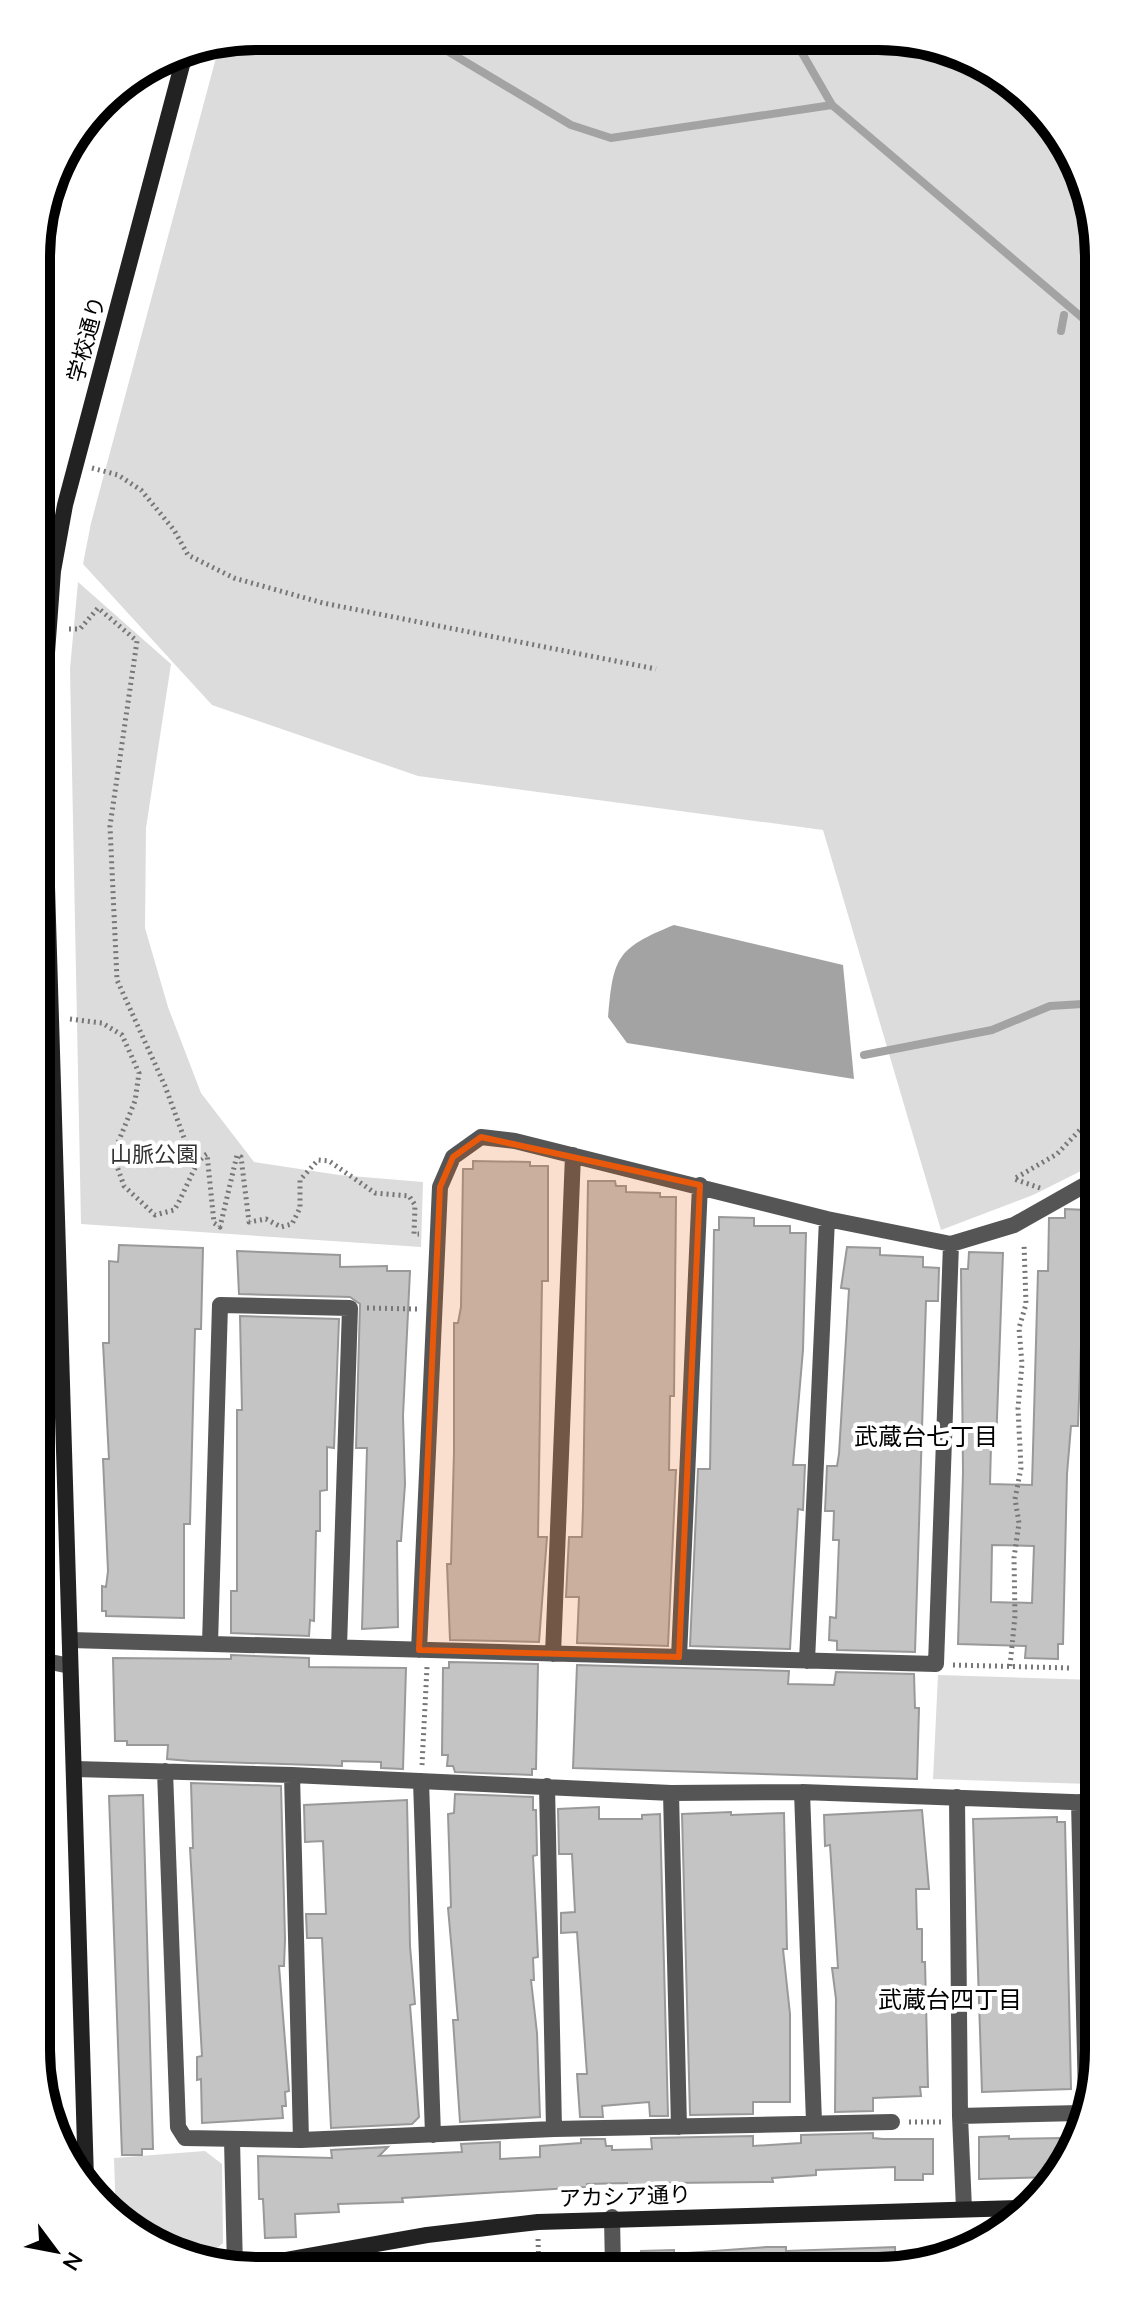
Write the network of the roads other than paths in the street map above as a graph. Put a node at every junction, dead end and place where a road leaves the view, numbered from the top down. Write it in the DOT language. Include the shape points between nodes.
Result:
graph roads {
  1 [pos="182,65"];
  2 [pos="50,596"];
  3 [pos="50,1021"];
  4 [pos="573,1155"];
  5 [pos="700,1185"];
  6 [pos="1085,1185"];
  7 [pos="827,1219"];
  8 [pos="951,1244"];
  9 [pos="70,1640"];
  10 [pos="210,1644"];
  11 [pos="339,1647"];
  12 [pos="423,1650"];
  13 [pos="553,1654"];
  14 [pos="679,1657"];
  15 [pos="807,1661"];
  16 [pos="50,1662"];
  17 [pos="70,1666"];
  18 [pos="75,1769"];
  19 [pos="165,1771"];
  20 [pos="292,1775"];
  21 [pos="421,1781"];
  22 [pos="547,1786"];
  23 [pos="802,1792"];
  24 [pos="671,1793"];
  25 [pos="957,1797"];
  26 [pos="1079,1802"];
  27 [pos="1085,1802"];
  28 [pos="1085,2057"];
  29 [pos="1075,2113"];
  30 [pos="960,2119"];
  31 [pos="814,2122"];
  32 [pos="892,2122"];
  33 [pos="679,2127"];
  34 [pos="554,2129"];
  35 [pos="433,2135"];
  36 [pos="232,2140"];
  37 [pos="301,2140"];
  38 [pos="86,2166"];
  39 [pos="1011,2208"];
  40 [pos="964,2209"];
  41 [pos="612,2217"];
  42 [pos="235,2255"];
  43 [pos="303,2257"];
  44 [pos="613,2257"];
  1 -- 2 [label="street, 学校通り" via="76,463"];
  3 -- 9 [label="street, 学校通り"];
  4 -- 5 [label="street"];
  4 -- 12 [label="street" via="481,1137 453,1157 440,1187"];
  4 -- 13 [label="street"];
  5 -- 7 [label="street"];
  5 -- 14 [label="street"];
  6 -- 8 [label="street" via="1023,1221"];
  7 -- 8 [label="street"];
  7 -- 15 [label="street"];
  8 -- 15 [label="street" via="936,1664"];
  9 -- 10 [label="street"];
  9 -- 17 [label="street, 学校通り"];
  10 -- 11 [label="street"];
  10 -- 11 [label="street" via="220,1305 350,1308"];
  11 -- 12 [label="street"];
  12 -- 13 [label="street"];
  13 -- 14 [label="street"];
  14 -- 15 [label="street"];
  16 -- 17 [label="street"];
  17 -- 18 [label="street, 学校通り"];
  18 -- 19 [label="street"];
  18 -- 38 [label="street, 学校通り"];
  19 -- 20 [label="street"];
  19 -- 36 [label="street" via="178,2127 185,2138"];
  20 -- 21 [label="street"];
  20 -- 37 [label="street"];
  21 -- 22 [label="street"];
  21 -- 35 [label="street"];
  22 -- 24 [label="street"];
  22 -- 34 [label="street"];
  23 -- 24 [label="street"];
  23 -- 25 [label="street"];
  23 -- 31 [label="street"];
  24 -- 33 [label="street"];
  25 -- 26 [label="street"];
  25 -- 30 [label="street"];
  26 -- 27 [label="street"];
  26 -- 28 [label="street"];
  29 -- 30 [label="street"];
  30 -- 40 [label="street"];
  31 -- 32 [label="street"];
  31 -- 33 [label="street"];
  33 -- 34 [label="street"];
  34 -- 35 [label="street"];
  35 -- 37 [label="street"];
  36 -- 37 [label="street"];
  36 -- 42 [label="street"];
  39 -- 40 [label="street, アカシア通り"];
  40 -- 41 [label="street, アカシア通り"];
  41 -- 43 [label="street, アカシア通り" via="427,2235"];
  41 -- 44 [label="street"];
}
